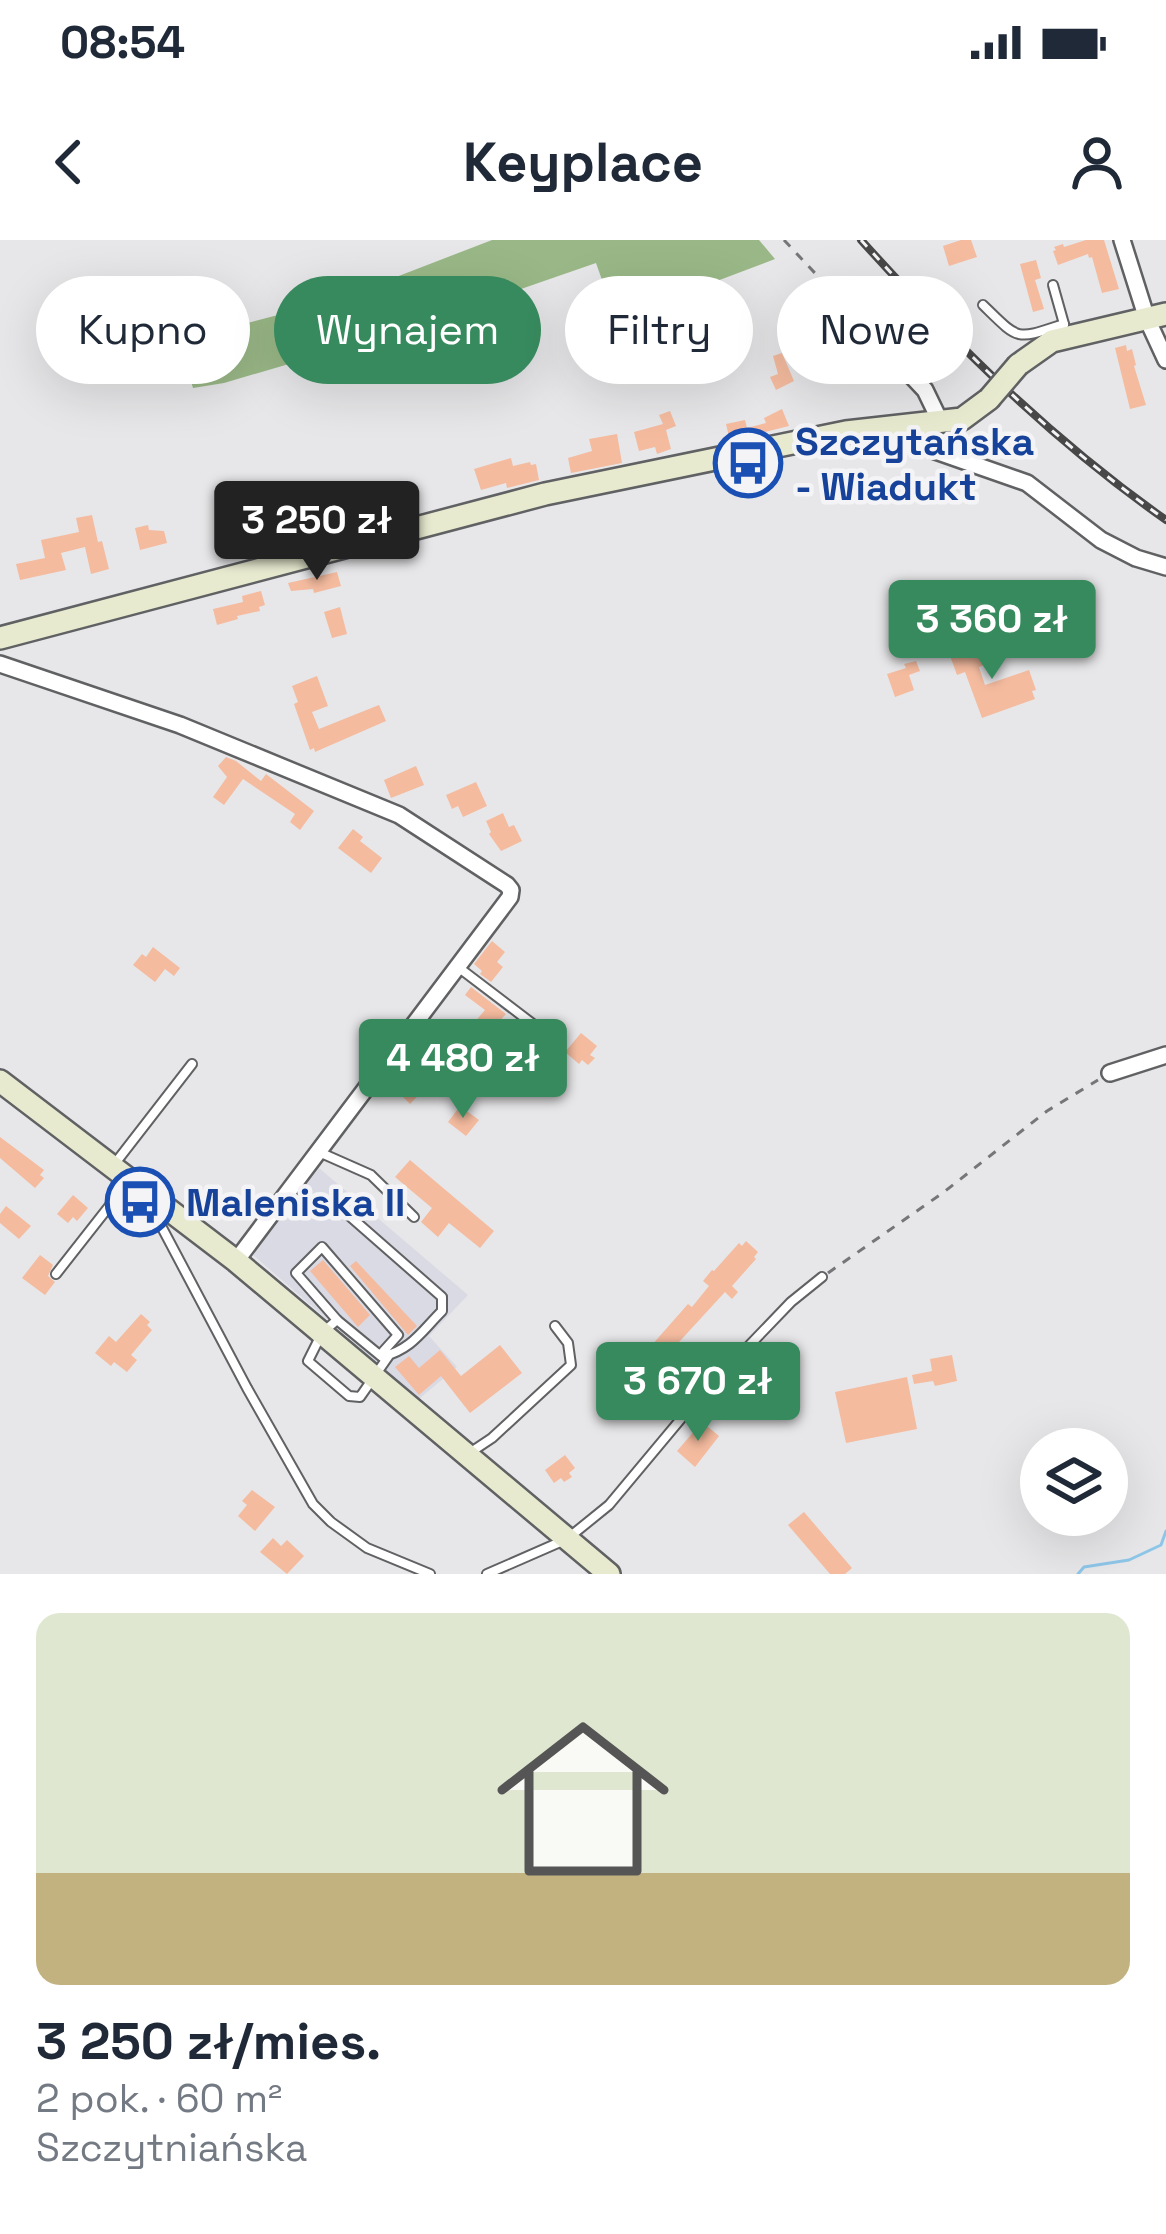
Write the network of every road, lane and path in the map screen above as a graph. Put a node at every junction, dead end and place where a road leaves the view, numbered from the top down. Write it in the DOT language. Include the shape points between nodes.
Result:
graph roads {
  1 [pos="784,240"];
  2 [pos="1122,240"];
  3 [pos="817,276"];
  4 [pos="1053,285"];
  5 [pos="983,305"];
  6 [pos="1157,316"];
  7 [pos="1072,331"];
  8 [pos="1166,360"];
  9 [pos="919,384"];
  10 [pos="940,421"];
  11 [pos="890,425"];
  12 [pos="1166,567"];
  13 [pos="0,638"];
  14 [pos="0,664"];
  15 [pos="458,967"];
  16 [pos="545,1034"];
  17 [pos="403,1040"];
  18 [pos="1166,1055"];
  19 [pos="192,1064"];
  20 [pos="1110,1073"];
  21 [pos="0,1081"];
  22 [pos="467,1095"];
  23 [pos="318,1151"];
  24 [pos="128,1178"];
  25 [pos="344,1212"];
  26 [pos="414,1217"];
  27 [pos="236,1261"];
  28 [pos="56,1274"];
  29 [pos="822,1276"];
  30 [pos="329,1326"];
  31 [pos="555,1326"];
  32 [pos="385,1355"];
  33 [pos="375,1378"];
  34 [pos="467,1454"];
  35 [pos="567,1539"];
  36 [pos="430,1574"];
  37 [pos="487,1574"];
  38 [pos="609,1574"];
  1 -- 3 [label="path"];
  2 -- 6 [label="street"];
  4 -- 7 [label="lane"];
  5 -- 7 [label="lane" via="1015,336"];
  6 -- 7 [label="street"];
  6 -- 8 [label="street"];
  7 -- 10 [label="street, bridge" via="1018,365 962,419"];
  9 -- 10 [label="street"];
  10 -- 11 [label="street"];
  11 -- 12 [label="street" via="901,440 1027,483 1101,540"];
  11 -- 13 [label="street" via="545,494"];
  14 -- 15 [label="street" via="180,725 399,815 507,885 510,898"];
  15 -- 16 [label="lane"];
  15 -- 17 [label="street"];
  17 -- 22 [label="lane"];
  17 -- 23 [label="street"];
  18 -- 20 [label="street"];
  19 -- 24 [label="lane"];
  20 -- 29 [label="path"];
  21 -- 24 [label="street"];
  23 -- 26 [label="lane" via="371,1175"];
  23 -- 27 [label="street"];
  24 -- 27 [label="street"];
  24 -- 28 [label="lane"];
  24 -- 36 [label="lane" via="313,1504 367,1548"];
  25 -- 32 [label="lane" via="442,1298 442,1310 402,1352"];
  27 -- 30 [label="street"];
  29 -- 35 [label="lane" via="695,1402 609,1505"];
  30 -- 32 [label="lane"];
  30 -- 32 [label="lane" via="296,1273 322,1247 398,1335"];
  30 -- 33 [label="street"];
  31 -- 34 [label="lane" via="571,1365"];
  32 -- 33 [label="lane"];
  33 -- 34 [label="street"];
  34 -- 35 [label="street"];
  35 -- 37 [label="lane"];
  35 -- 38 [label="street"];
}
